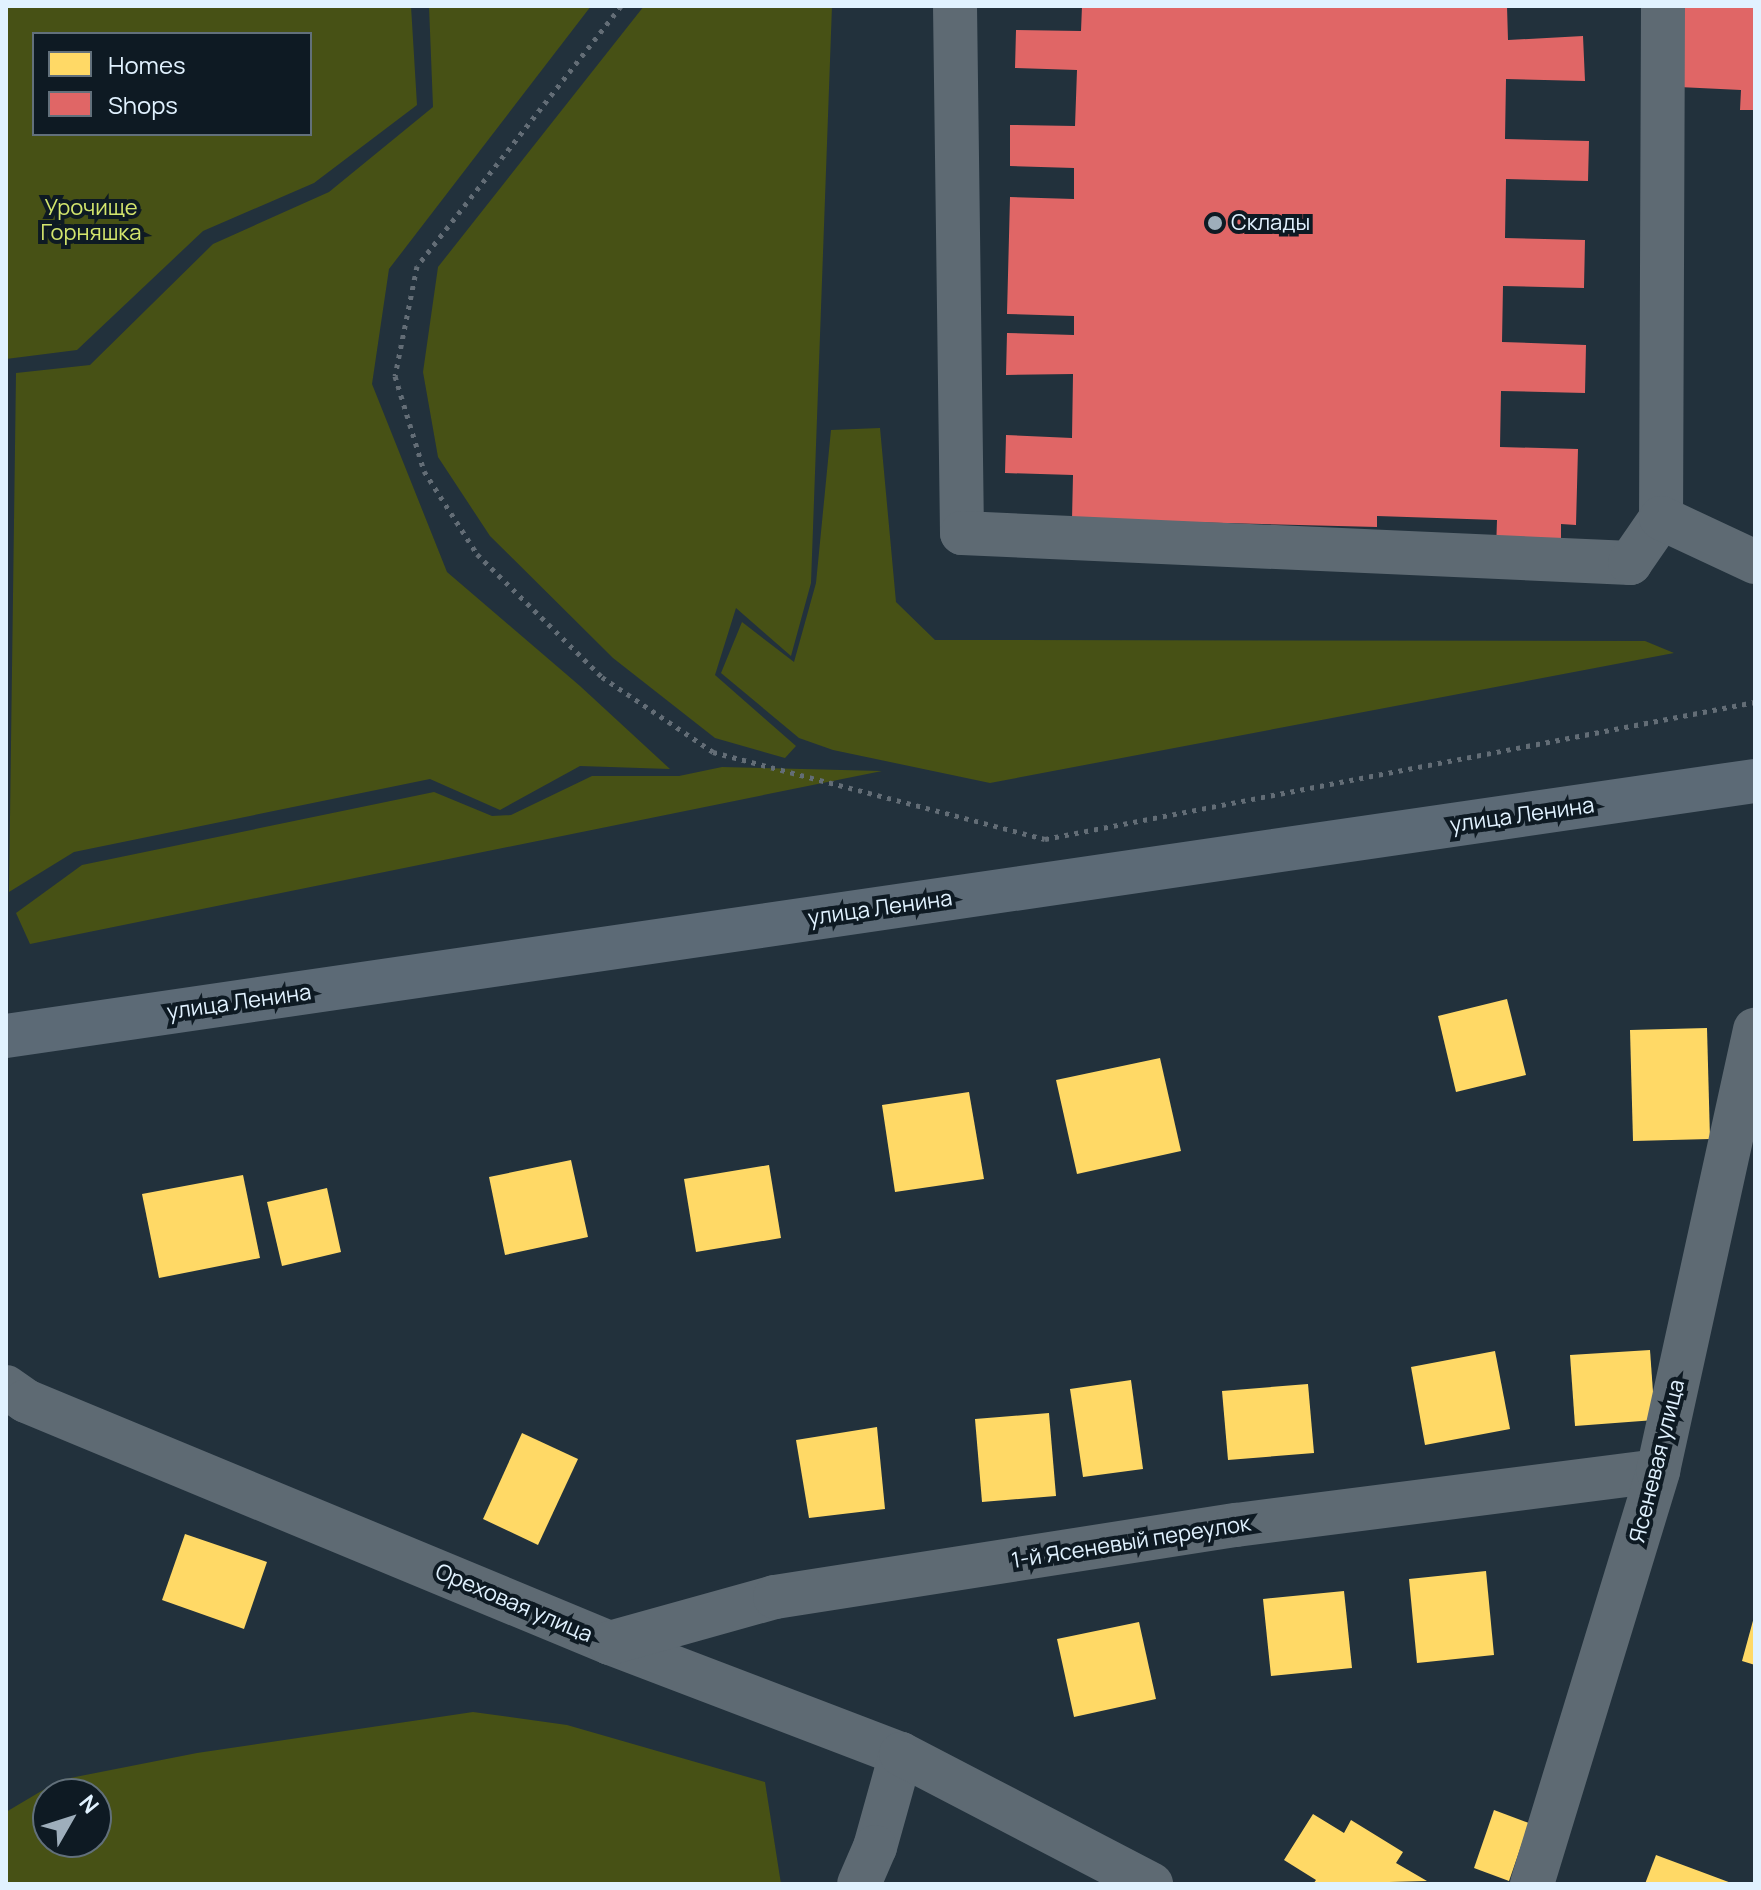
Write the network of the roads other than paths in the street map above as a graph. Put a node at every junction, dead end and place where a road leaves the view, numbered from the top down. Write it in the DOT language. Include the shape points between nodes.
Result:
graph roads {
  1 [pos="955,6"];
  2 [pos="1663,6"];
  3 [pos="1661,518"];
  4 [pos="1755,562"];
  5 [pos="1755,781"];
  6 [pos="1755,1030"];
  7 [pos="6,1036"];
  8 [pos="6,1387"];
  9 [pos="1658,1471"];
  10 [pos="610,1643"];
  11 [pos="901,1754"];
  12 [pos="859,1884"];
  13 [pos="1151,1884"];
  14 [pos="1532,1884"];
  1 -- 3 [label="street" via="962,533 1630,563"];
  2 -- 3 [label="street"];
  3 -- 4 [label="street"];
  5 -- 7 [label="main road, улица Ленина"];
  6 -- 9 [label="street, Ясеневая улица"];
  8 -- 10 [label="street, Ореховая улица" via="26,1401"];
  9 -- 10 [label="street, 1-й Ясеневый переулок" via="1236,1525 775,1597"];
  9 -- 14 [label="street, Ясеневая улица"];
  10 -- 11 [label="street, Ореховая улица"];
  11 -- 12 [label="street"];
  11 -- 13 [label="street, Ореховая улица"];
}
